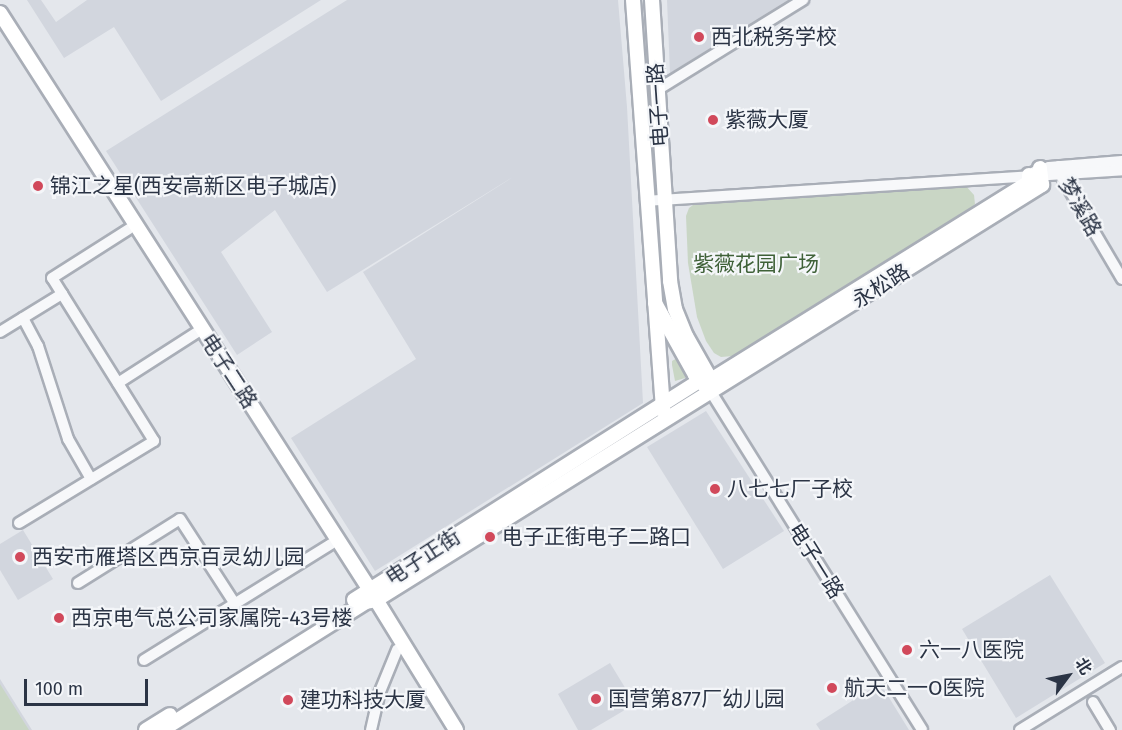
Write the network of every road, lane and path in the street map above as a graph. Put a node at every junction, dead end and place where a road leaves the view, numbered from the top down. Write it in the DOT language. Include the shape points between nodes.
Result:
graph roads {
  1 [pos="633,0"];
  2 [pos="652,0"];
  3 [pos="803,0"];
  4 [pos="0,13"];
  5 [pos="0,28"];
  6 [pos="657,90"];
  7 [pos="1122,161"];
  8 [pos="1059,170"];
  9 [pos="1122,170"];
  10 [pos="1036,173"];
  11 [pos="664,200"];
  12 [pos="646,201"];
  13 [pos="129,229"];
  14 [pos="1122,279"];
  15 [pos="62,294"];
  16 [pos="653,298"];
  17 [pos="23,318"];
  18 [pos="0,332"];
  19 [pos="196,333"];
  20 [pos="118,383"];
  21 [pos="707,384"];
  22 [pos="662,404"];
  23 [pos="664,419"];
  24 [pos="91,479"];
  25 [pos="19,523"];
  26 [pos="331,544"];
  27 [pos="78,583"];
  28 [pos="369,597"];
  29 [pos="235,604"];
  30 [pos="397,650"];
  31 [pos="144,660"];
  32 [pos="1122,667"];
  33 [pos="1093,702"];
  34 [pos="165,729"];
  35 [pos="146,730"];
  36 [pos="371,730"];
  37 [pos="446,730"];
  38 [pos="456,730"];
  39 [pos="922,730"];
  40 [pos="1020,730"];
  41 [pos="1110,730"];
  1 -- 12 [label="main road, 电子一路"];
  2 -- 6 [label="main road, 电子一路"];
  3 -- 6 [label="street"];
  4 -- 28 [label="main road, 电子二路"];
  5 -- 13 [label="main road, 电子二路"];
  6 -- 11 [label="main road, 电子一路"];
  7 -- 8 [label="street"];
  8 -- 9 [label="street"];
  8 -- 10 [label="street"];
  8 -- 14 [label="street, 梦溪路"];
  10 -- 11 [label="street"];
  10 -- 21 [label="main road, 永松路" via="1029,182"];
  11 -- 12 [label="street"];
  11 -- 21 [label="main road, 电子一路" via="675,309"];
  12 -- 16 [label="main road, 电子一路"];
  13 -- 15 [label="street" via="52,278"];
  13 -- 19 [label="main road, 电子二路"];
  15 -- 17 [label="street"];
  15 -- 20 [label="street"];
  16 -- 21 [label="main road, 电子一路"];
  16 -- 22 [label="main road, 电子一路"];
  17 -- 18 [label="street"];
  17 -- 24 [label="street" via="38,346 68,439"];
  19 -- 20 [label="street"];
  19 -- 26 [label="main road, 电子二路"];
  20 -- 24 [label="street" via="154,441"];
  21 -- 22 [label="main road, 电子正街"];
  21 -- 23 [label="main road, 电子正街"];
  21 -- 39 [label="street, 电子一路"];
  22 -- 23 [label="main road, 电子一路"];
  22 -- 28 [label="main road, 电子正街"];
  23 -- 28 [label="main road, 电子正街"];
  24 -- 25 [label="street"];
  26 -- 28 [label="main road, 电子二路"];
  26 -- 29 [label="street"];
  27 -- 29 [label="street" via="180,519"];
  28 -- 30 [label="main road, 电子二路"];
  28 -- 34 [label="main road, 电子正街"];
  28 -- 35 [label="main road, 电子正街"];
  28 -- 38 [label="main road, 电子二路"];
  29 -- 31 [label="street"];
  30 -- 36 [label="street"];
  30 -- 37 [label="main road, 电子二路"];
  32 -- 40 [label="street"];
  33 -- 41 [label="street"];
}
